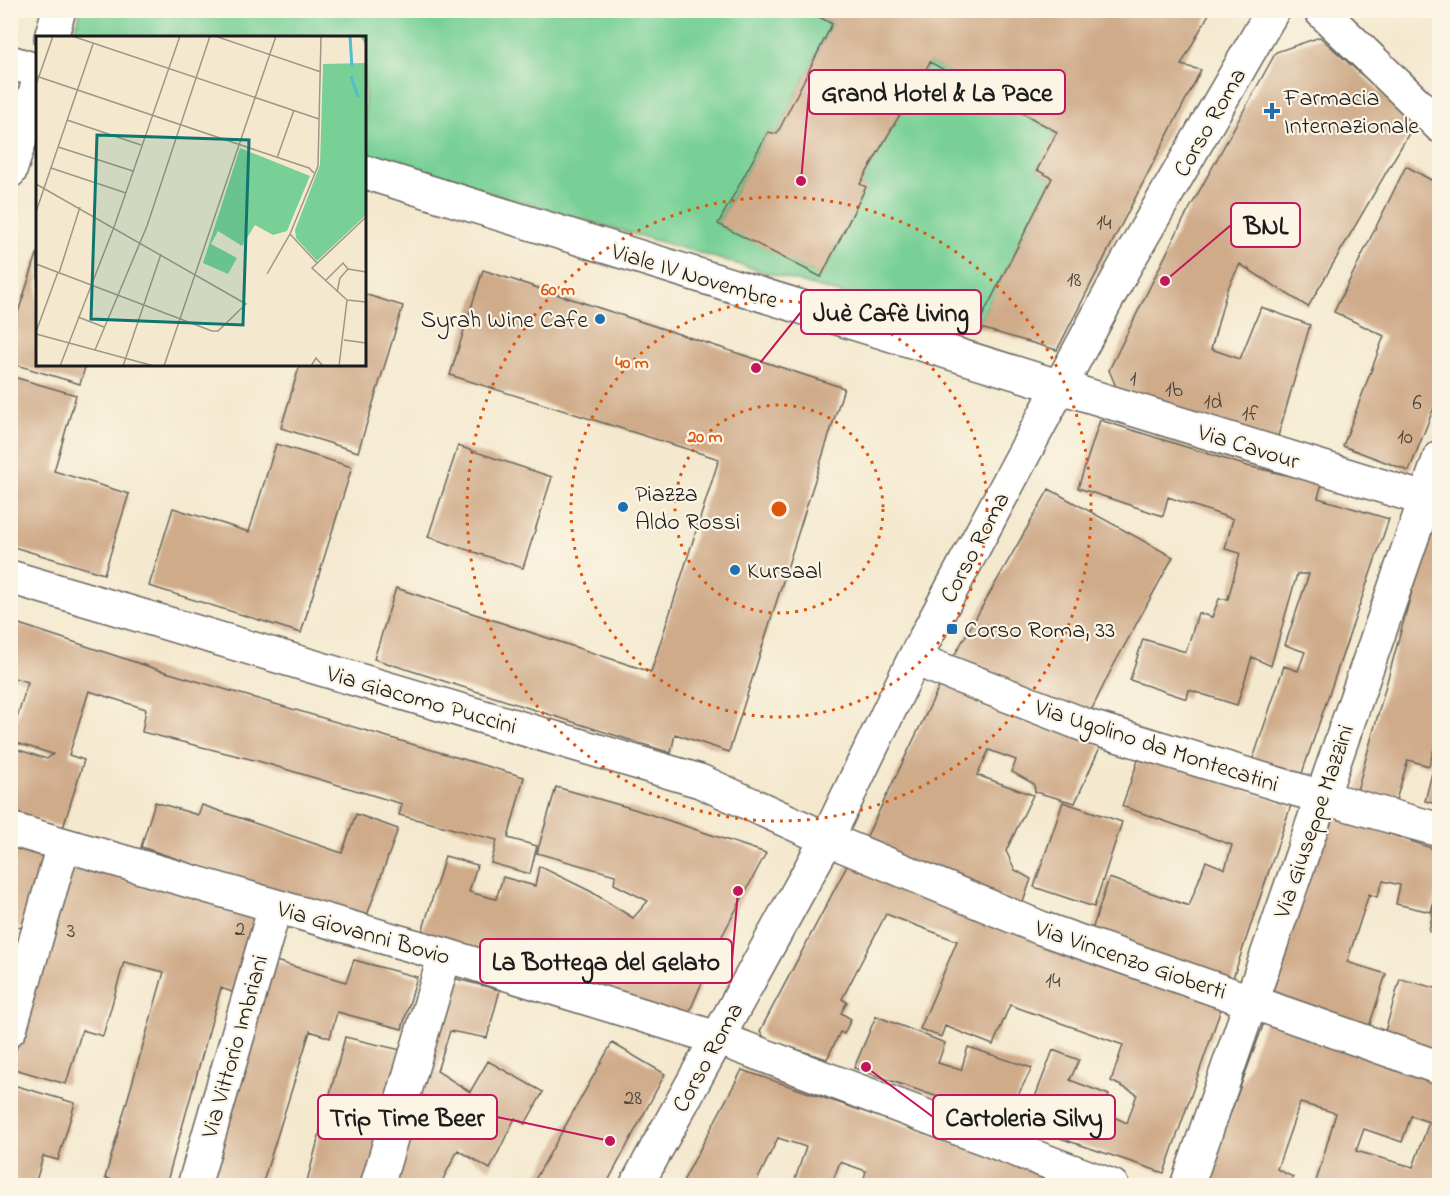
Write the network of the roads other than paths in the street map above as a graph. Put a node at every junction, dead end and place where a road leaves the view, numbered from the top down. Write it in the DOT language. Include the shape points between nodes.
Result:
graph roads {
  1 [pos="59,10"];
  2 [pos="1273,10"];
  3 [pos="1320,10"];
  4 [pos="52,36"];
  5 [pos="10,62"];
  6 [pos="36,69"];
  7 [pos="36,90"];
  8 [pos="1440,126"];
  9 [pos="10,171"];
  10 [pos="366,173"];
  11 [pos="1059,388"];
  12 [pos="1440,457"];
  13 [pos="1432,501"];
  14 [pos="10,578"];
  15 [pos="914,659"];
  16 [pos="1321,798"];
  17 [pos="10,829"];
  18 [pos="1440,830"];
  19 [pos="826,839"];
  20 [pos="63,846"];
  21 [pos="275,907"];
  22 [pos="445,955"];
  23 [pos="1251,1001"];
  24 [pos="10,1029"];
  25 [pos="717,1038"];
  26 [pos="1440,1068"];
  27 [pos="194,1185"];
  28 [pos="376,1185"];
  29 [pos="636,1185"];
  30 [pos="1112,1185"];
  31 [pos="1187,1185"];
  1 -- 4 [label="street"];
  2 -- 11 [label="street, Corso Roma"];
  3 -- 8 [label="street"];
  5 -- 6 [label="street"];
  7 -- 9 [label="street"];
  10 -- 11 [label="street, Viale IV Novembre"];
  11 -- 13 [label="street, Via Cavour"];
  11 -- 15 [label="street, Corso Roma"];
  12 -- 13 [label="street, Via Giuseppe Mazzini"];
  13 -- 16 [label="street, Via Giuseppe Mazzini"];
  14 -- 19 [label="street, Via Giacomo Puccini" via="700,781"];
  15 -- 16 [label="street, Via Ugolino da Montecatini" via="1087,726"];
  15 -- 19 [label="street, Corso Roma"];
  16 -- 18 [label="street, Via Ugolino da Montecatini"];
  16 -- 23 [label="street, Via Giuseppe Mazzini"];
  17 -- 20 [label="street, Via Giovanni Bovio"];
  19 -- 23 [label="street, Via Vincenzo Gioberti" via="1041,928"];
  19 -- 25 [label="street, Corso Roma"];
  20 -- 21 [label="street, Via Giovanni Bovio"];
  20 -- 24 [label="street"];
  21 -- 22 [label="street, Via Giovanni Bovio"];
  21 -- 27 [label="street, Via Vittorio Imbriani"];
  22 -- 25 [label="street, Via Giovanni Bovio"];
  22 -- 28 [label="street"];
  23 -- 26 [label="street, Via Vincenzo Gioberti"];
  23 -- 31 [label="street, Via Giuseppe Mazzini"];
  25 -- 29 [label="street, Corso Roma"];
  25 -- 30 [label="street, Via Giovanni Bovio"];
}
